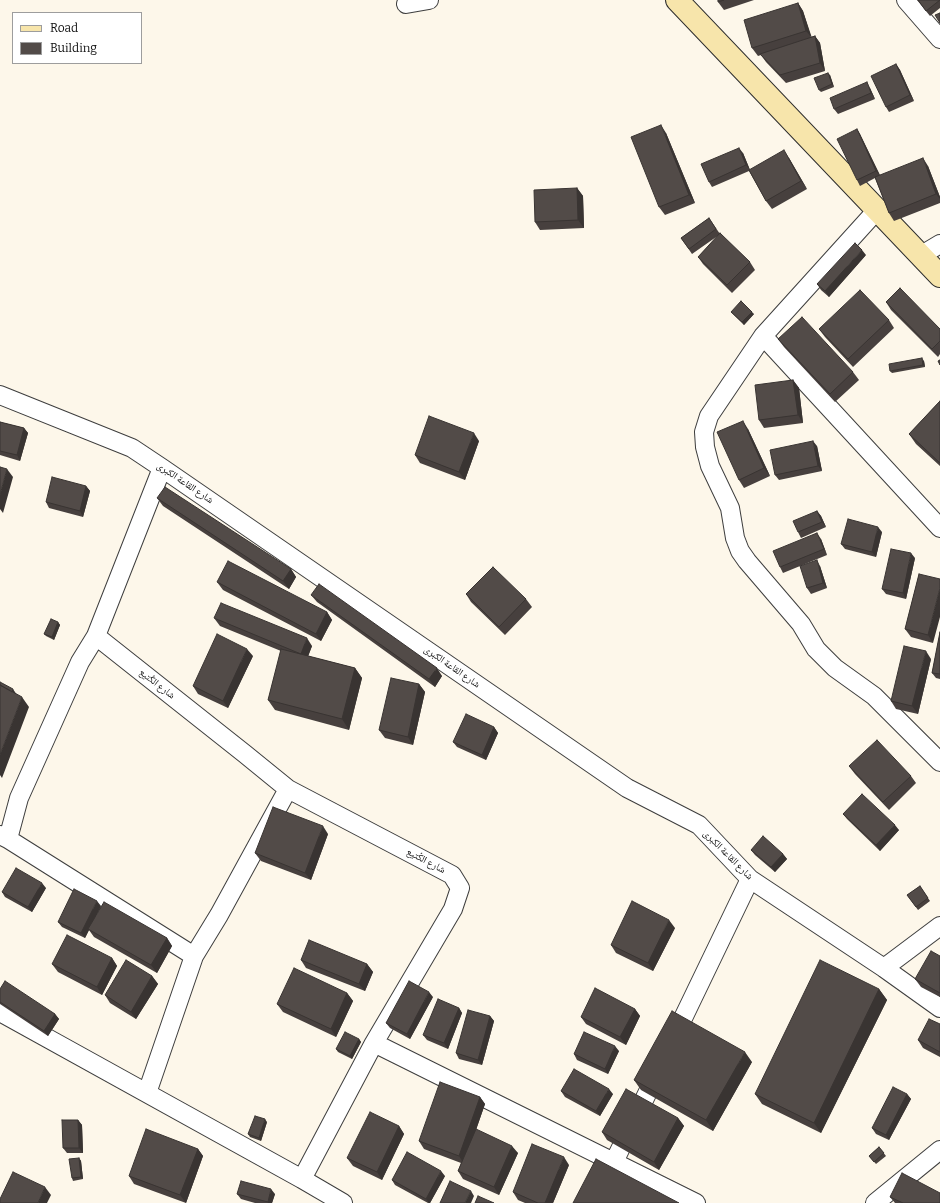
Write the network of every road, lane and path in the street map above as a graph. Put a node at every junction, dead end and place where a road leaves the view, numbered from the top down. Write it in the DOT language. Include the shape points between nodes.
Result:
graph roads {
  1 [pos="429,0"];
  2 [pos="676,0"];
  3 [pos="906,0"];
  4 [pos="406,4"];
  5 [pos="940,39"];
  6 [pos="877,210"];
  7 [pos="940,244"];
  8 [pos="920,256"];
  9 [pos="940,276"];
  10 [pos="763,336"];
  11 [pos="0,395"];
  12 [pos="162,468"];
  13 [pos="940,528"];
  14 [pos="96,636"];
  15 [pos="940,762"];
  16 [pos="288,790"];
  17 [pos="4,837"];
  18 [pos="750,879"];
  19 [pos="940,926"];
  20 [pos="194,956"];
  21 [pos="884,968"];
  22 [pos="940,1008"];
  23 [pos="0,1012"];
  24 [pos="374,1043"];
  25 [pos="147,1093"];
  26 [pos="940,1150"];
  27 [pos="614,1162"];
  28 [pos="302,1179"];
  29 [pos="343,1203"];
  30 [pos="696,1203"];
  31 [pos="875,1203"];
  1 -- 4 [label="street"];
  2 -- 6 [label="street"];
  3 -- 5 [label="street"];
  6 -- 8 [label="street"];
  6 -- 10 [label="street"];
  7 -- 8 [label="street"];
  8 -- 9 [label="street"];
  10 -- 13 [label="street"];
  10 -- 15 [label="street" via="709,416 704,432 704,446 710,466 730,508 740,551 800,624 816,649 836,668 874,696"];
  11 -- 12 [label="street, شارع القاعة الكبرى" via="132,448"];
  12 -- 14 [label="street"];
  12 -- 18 [label="street, شارع القاعة الكبرى" via="627,788 699,825"];
  14 -- 16 [label="street, شارع الكُتيع"];
  14 -- 17 [label="street" via="80,662"];
  16 -- 20 [label="street"];
  16 -- 24 [label="street, شارع الكُتيع" via="452,875 460,888 453,909"];
  17 -- 20 [label="street"];
  18 -- 21 [label="street, شارع القاعة الكبرى"];
  18 -- 27 [label="street"];
  19 -- 21 [label="street"];
  20 -- 25 [label="street"];
  21 -- 22 [label="street, شارع القاعة الكبرى"];
  23 -- 25 [label="street"];
  24 -- 27 [label="street"];
  24 -- 28 [label="street, شارع الكُتيع"];
  25 -- 28 [label="street"];
  26 -- 31 [label="street"];
  27 -- 30 [label="street"];
  28 -- 29 [label="street"];
}
